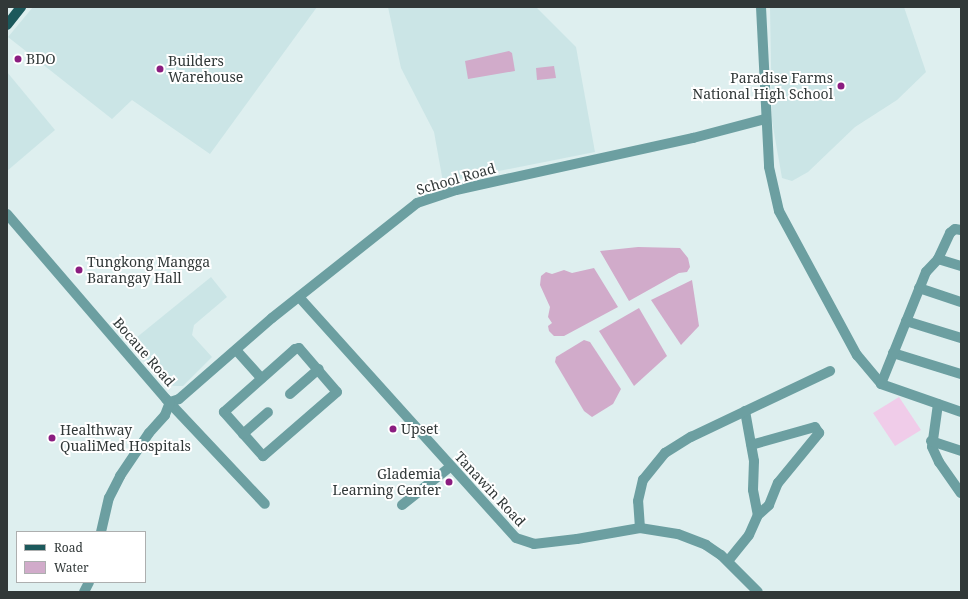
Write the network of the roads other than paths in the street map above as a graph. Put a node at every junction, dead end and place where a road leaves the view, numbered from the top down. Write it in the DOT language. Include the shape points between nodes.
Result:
graph roads {
  1 [pos="21,7"];
  2 [pos="761,7"];
  3 [pos="7,25"];
  4 [pos="765,119"];
  5 [pos="7,214"];
  6 [pos="956,230"];
  7 [pos="938,259"];
  8 [pos="961,266"];
  9 [pos="919,288"];
  10 [pos="299,297"];
  11 [pos="961,302"];
  12 [pos="906,321"];
  13 [pos="961,338"];
  14 [pos="236,350"];
  15 [pos="893,352"];
  16 [pos="319,369"];
  17 [pos="830,371"];
  18 [pos="961,374"];
  19 [pos="260,378"];
  20 [pos="881,384"];
  21 [pos="290,394"];
  22 [pos="170,402"];
  23 [pos="938,404"];
  24 [pos="268,412"];
  25 [pos="745,412"];
  26 [pos="961,412"];
  27 [pos="243,434"];
  28 [pos="931,441"];
  29 [pos="751,445"];
  30 [pos="961,451"];
  31 [pos="450,467"];
  32 [pos="961,493"];
  33 [pos="265,504"];
  34 [pos="402,505"];
  35 [pos="758,515"];
  36 [pos="640,528"];
  37 [pos="101,531"];
  38 [pos="728,561"];
  39 [pos="88,583"];
  40 [pos="84,592"];
  41 [pos="758,592"];
  1 -- 3 [label="main road"];
  2 -- 4 [label="street"];
  4 -- 10 [label="street, School Road" via="693,138 428,198 393,220"];
  4 -- 20 [label="street" via="769,167 779,211 857,355"];
  5 -- 22 [label="street, Bocaue Road"];
  6 -- 7 [label="street"];
  7 -- 8 [label="street"];
  7 -- 9 [label="street" via="929,267"];
  9 -- 11 [label="street"];
  9 -- 12 [label="street"];
  10 -- 14 [label="street, School Road"];
  10 -- 31 [label="street, Tanawin Road"];
  12 -- 13 [label="street"];
  12 -- 15 [label="street"];
  14 -- 19 [label="street"];
  14 -- 22 [label="street, School Road" via="179,400"];
  15 -- 18 [label="street"];
  15 -- 20 [label="street"];
  16 -- 19 [label="street" via="299,348"];
  16 -- 21 [label="street"];
  16 -- 27 [label="street" via="337,392 272,449 263,456"];
  17 -- 25 [label="street"];
  19 -- 27 [label="street" via="224,412"];
  20 -- 23 [label="street"];
  22 -- 33 [label="street, Bocaue Road"];
  22 -- 37 [label="street" via="165,415 149,433 120,476 109,498"];
  23 -- 26 [label="street"];
  23 -- 28 [label="street"];
  24 -- 27 [label="street"];
  25 -- 29 [label="street"];
  25 -- 36 [label="street" via="691,437 665,454 642,480"];
  28 -- 30 [label="street"];
  28 -- 32 [label="street" via="938,462"];
  29 -- 35 [label="street" via="754,461 753,490"];
  29 -- 35 [label="street" via="815,427 819,433 778,483 769,505"];
  31 -- 34 [label="street"];
  31 -- 36 [label="street, Tanawin Road" via="516,538 528,543 577,539"];
  35 -- 38 [label="street" via="749,535"];
  36 -- 38 [label="street, Tanawin Road" via="678,534 706,545"];
  38 -- 41 [label="street, Tanawin Road"];
  39 -- 40 [label="street"];
}
